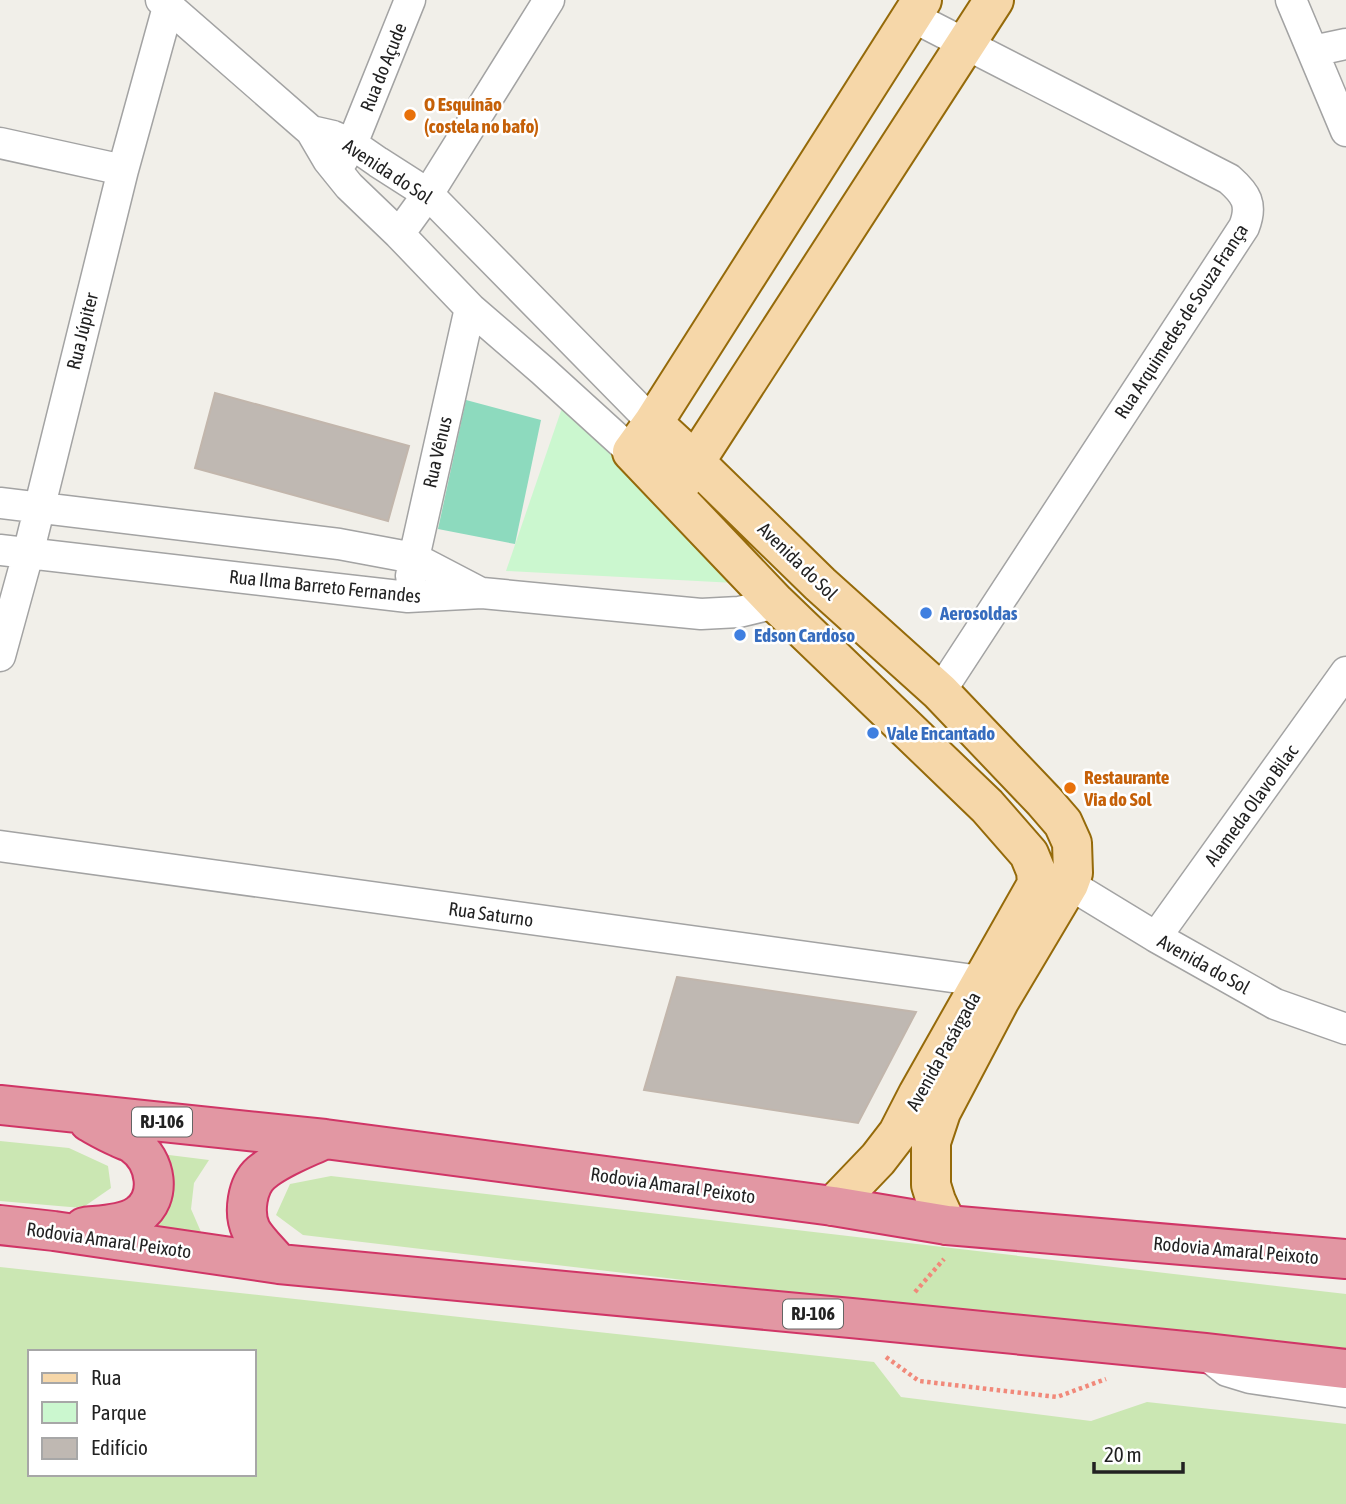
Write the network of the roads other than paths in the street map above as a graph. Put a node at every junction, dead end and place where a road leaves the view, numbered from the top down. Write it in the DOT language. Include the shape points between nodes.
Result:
graph roads {
  1 [pos="410,0"];
  2 [pos="549,0"];
  3 [pos="994,0"];
  4 [pos="1291,0"];
  5 [pos="165,4"];
  6 [pos="917,8"];
  7 [pos="967,43"];
  8 [pos="1346,44"];
  9 [pos="1313,51"];
  10 [pos="311,131"];
  11 [pos="1346,131"];
  12 [pos="0,143"];
  13 [pos="352,144"];
  14 [pos="122,170"];
  15 [pos="336,170"];
  16 [pos="428,194"];
  17 [pos="399,234"];
  18 [pos="470,308"];
  19 [pos="642,438"];
  20 [pos="694,461"];
  21 [pos="674,496"];
  22 [pos="0,503"];
  23 [pos="38,508"];
  24 [pos="14,552"];
  25 [pos="414,558"];
  26 [pos="482,593"];
  27 [pos="408,597"];
  28 [pos="775,603"];
  29 [pos="0,656"];
  30 [pos="1346,672"];
  31 [pos="940,692"];
  32 [pos="0,846"];
  33 [pos="1053,884"];
  34 [pos="1156,937"];
  35 [pos="981,981"];
  36 [pos="1346,1029"];
  37 [pos="0,1105"];
  38 [pos="72,1113"];
  39 [pos="325,1139"];
  40 [pos="833,1206"];
  41 [pos="0,1225"];
  42 [pos="960,1226"];
  43 [pos="54,1231"];
  44 [pos="1346,1259"];
  45 [pos="279,1264"];
  46 [pos="1205,1353"];
  47 [pos="1346,1369"];
  48 [pos="1346,1392"];
  1 -- 13 [label="street, Rua do Açude"];
  2 -- 16 [label="street"];
  3 -- 7 [label="main road"];
  4 -- 9 [label="street"];
  5 -- 10 [label="street"];
  5 -- 14 [label="street, Rua Júpiter"];
  6 -- 7 [label="street, Rua Arquimedes de Souza França"];
  6 -- 19 [label="main road"];
  7 -- 20 [label="main road"];
  7 -- 31 [label="street, Rua Arquimedes de Souza França" via="1229,179 1247,199 1248,218"];
  8 -- 9 [label="street"];
  9 -- 11 [label="street"];
  10 -- 13 [label="street, Avenida do Sol"];
  10 -- 15 [label="street, Avenida do Sol"];
  12 -- 14 [label="street"];
  13 -- 15 [label="street, Rua do Açude"];
  13 -- 16 [label="street, Avenida do Sol"];
  14 -- 23 [label="street, Rua Júpiter"];
  15 -- 17 [label="street, Avenida do Sol"];
  16 -- 17 [label="street"];
  16 -- 19 [label="street, Avenida do Sol"];
  17 -- 18 [label="street, Avenida do Sol"];
  18 -- 19 [label="street, Avenida do Sol" via="543,371"];
  18 -- 25 [label="street, Rua Vênus"];
  19 -- 20 [label="main road, Avenida do Sol"];
  19 -- 21 [label="main road, Avenida do Sol"];
  20 -- 21 [label="main road"];
  20 -- 31 [label="main road, Avenida do Sol"];
  21 -- 28 [label="main road, Avenida do Sol"];
  22 -- 23 [label="street, Rua Ilma Barreto Fernandes"];
  23 -- 24 [label="street, Rua Júpiter"];
  23 -- 25 [label="street, Rua Ilma Barreto Fernandes" via="338,544"];
  24 -- 27 [label="street, Rua Ilma Barreto Fernandes"];
  24 -- 29 [label="street, Rua Júpiter"];
  25 -- 26 [label="street, Rua Ilma Barreto Fernandes"];
  25 -- 27 [label="street, Rua Vênus"];
  26 -- 27 [label="street, Rua Ilma Barreto Fernandes"];
  26 -- 28 [label="street, Rua Ilma Barreto Fernandes" via="702,614 739,612"];
  28 -- 33 [label="main road, Avenida do Sol" via="987,806 1029,854 1036,871"];
  30 -- 34 [label="street, Alameda Olavo Bilac"];
  31 -- 33 [label="main road, Avenida do Sol" via="1063,823 1072,843 1073,873"];
  32 -- 35 [label="street, Rua Saturno"];
  33 -- 34 [label="street, Avenida do Sol"];
  33 -- 35 [label="main road, Avenida Pasárgada"];
  33 -- 42 [label="main road, Avenida Pasárgada" via="931,1142 930,1185 936,1201"];
  34 -- 36 [label="street, Avenida do Sol" via="1275,1004"];
  35 -- 40 [label="main road, Avenida Pasárgada" via="898,1133"];
  37 -- 38 [label="highway, Rodovia Amaral Peixoto / RJ-106"];
  38 -- 39 [label="highway, Rodovia Amaral Peixoto / RJ-106"];
  38 -- 43 [label="highway" via="133,1144 151,1165 154,1184 139,1215"];
  39 -- 40 [label="highway, Rodovia Amaral Peixoto / RJ-106"];
  39 -- 45 [label="highway" via="258,1175 247,1200 251,1230"];
  40 -- 42 [label="highway, Rodovia Amaral Peixoto / RJ-106"];
  41 -- 43 [label="highway, Rodovia Amaral Peixoto / RJ-106"];
  42 -- 44 [label="highway, Rodovia Amaral Peixoto / RJ-106"];
  43 -- 45 [label="highway, Rodovia Amaral Peixoto / RJ-106"];
  45 -- 46 [label="highway, Rodovia Amaral Peixoto / RJ-106"];
  46 -- 47 [label="highway, Rodovia Amaral Peixoto / RJ-106"];
  46 -- 48 [label="street" via="1227,1371 1250,1378"];
}
